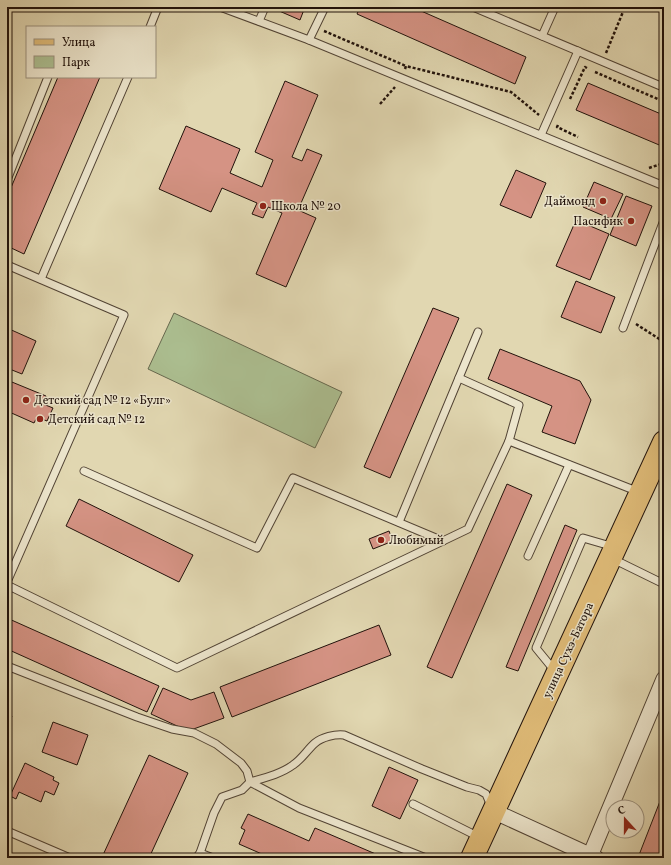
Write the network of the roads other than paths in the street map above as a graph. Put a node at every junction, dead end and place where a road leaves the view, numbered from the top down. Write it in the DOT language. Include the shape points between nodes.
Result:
graph roads {
  1 [pos="158,7"];
  2 [pos="220,7"];
  3 [pos="265,7"];
  4 [pos="325,7"];
  5 [pos="473,7"];
  6 [pos="555,7"];
  7 [pos="259,21"];
  8 [pos="150,26"];
  9 [pos="542,36"];
  10 [pos="309,40"];
  11 [pos="578,51"];
  12 [pos="48,78"];
  13 [pos="128,78"];
  14 [pos="664,86"];
  15 [pos="541,135"];
  16 [pos="7,180"];
  17 [pos="664,186"];
  18 [pos="664,220"];
  19 [pos="7,265"];
  20 [pos="41,279"];
  21 [pos="623,328"];
  22 [pos="478,332"];
  23 [pos="459,378"];
  24 [pos="509,441"];
  25 [pos="664,442"];
  26 [pos="569,464"];
  27 [pos="84,471"];
  28 [pos="641,493"];
  29 [pos="399,522"];
  30 [pos="443,541"];
  31 [pos="613,553"];
  32 [pos="528,556"];
  33 [pos="7,584"];
  34 [pos="664,584"];
  35 [pos="7,666"];
  36 [pos="557,673"];
  37 [pos="664,679"];
  38 [pos="250,782"];
  39 [pos="413,804"];
  40 [pos="493,811"];
  41 [pos="7,831"];
  42 [pos="481,838"];
  43 [pos="198,855"];
  44 [pos="593,857"];
  45 [pos="70,858"];
  46 [pos="213,858"];
  47 [pos="426,858"];
  48 [pos="472,858"];
  1 -- 8 [label="lane"];
  2 -- 7 [label="lane"];
  3 -- 7 [label="lane"];
  4 -- 10 [label="lane"];
  5 -- 9 [label="lane"];
  6 -- 9 [label="lane"];
  7 -- 10 [label="lane"];
  9 -- 11 [label="lane"];
  10 -- 15 [label="lane"];
  11 -- 14 [label="lane"];
  11 -- 15 [label="lane"];
  12 -- 16 [label="lane"];
  13 -- 20 [label="lane"];
  15 -- 17 [label="lane"];
  18 -- 21 [label="lane"];
  19 -- 20 [label="lane"];
  20 -- 33 [label="lane" via="124,315"];
  22 -- 23 [label="lane"];
  23 -- 24 [label="lane" via="519,405"];
  23 -- 29 [label="lane"];
  24 -- 26 [label="lane"];
  24 -- 30 [label="lane" via="468,529"];
  25 -- 28 [label="main road, улица Сухэ-Батора"];
  26 -- 28 [label="lane"];
  26 -- 32 [label="lane"];
  27 -- 29 [label="lane" via="257,548 293,478"];
  28 -- 31 [label="main road, улица Сухэ-Батора"];
  29 -- 30 [label="lane"];
  30 -- 33 [label="lane" via="177,668"];
  31 -- 34 [label="lane"];
  31 -- 36 [label="main road, улица Сухэ-Батора"];
  31 -- 36 [label="lane" via="583,538 536,648"];
  35 -- 38 [label="lane" via="137,717 172,729 194,733 216,744 241,763"];
  36 -- 40 [label="main road, улица Сухэ-Батора"];
  37 -- 44 [label="street"];
  38 -- 40 [label="lane" via="294,765 315,742 336,734 479,790 486,794"];
  38 -- 43 [label="lane" via="242,790 222,797"];
  38 -- 47 [label="lane" via="299,808"];
  39 -- 42 [label="lane"];
  40 -- 42 [label="main road, улица Сухэ-Батора"];
  40 -- 44 [label="street"];
  41 -- 45 [label="lane"];
  42 -- 48 [label="main road, улица Сухэ-Батора"];
  43 -- 46 [label="lane"];
}
